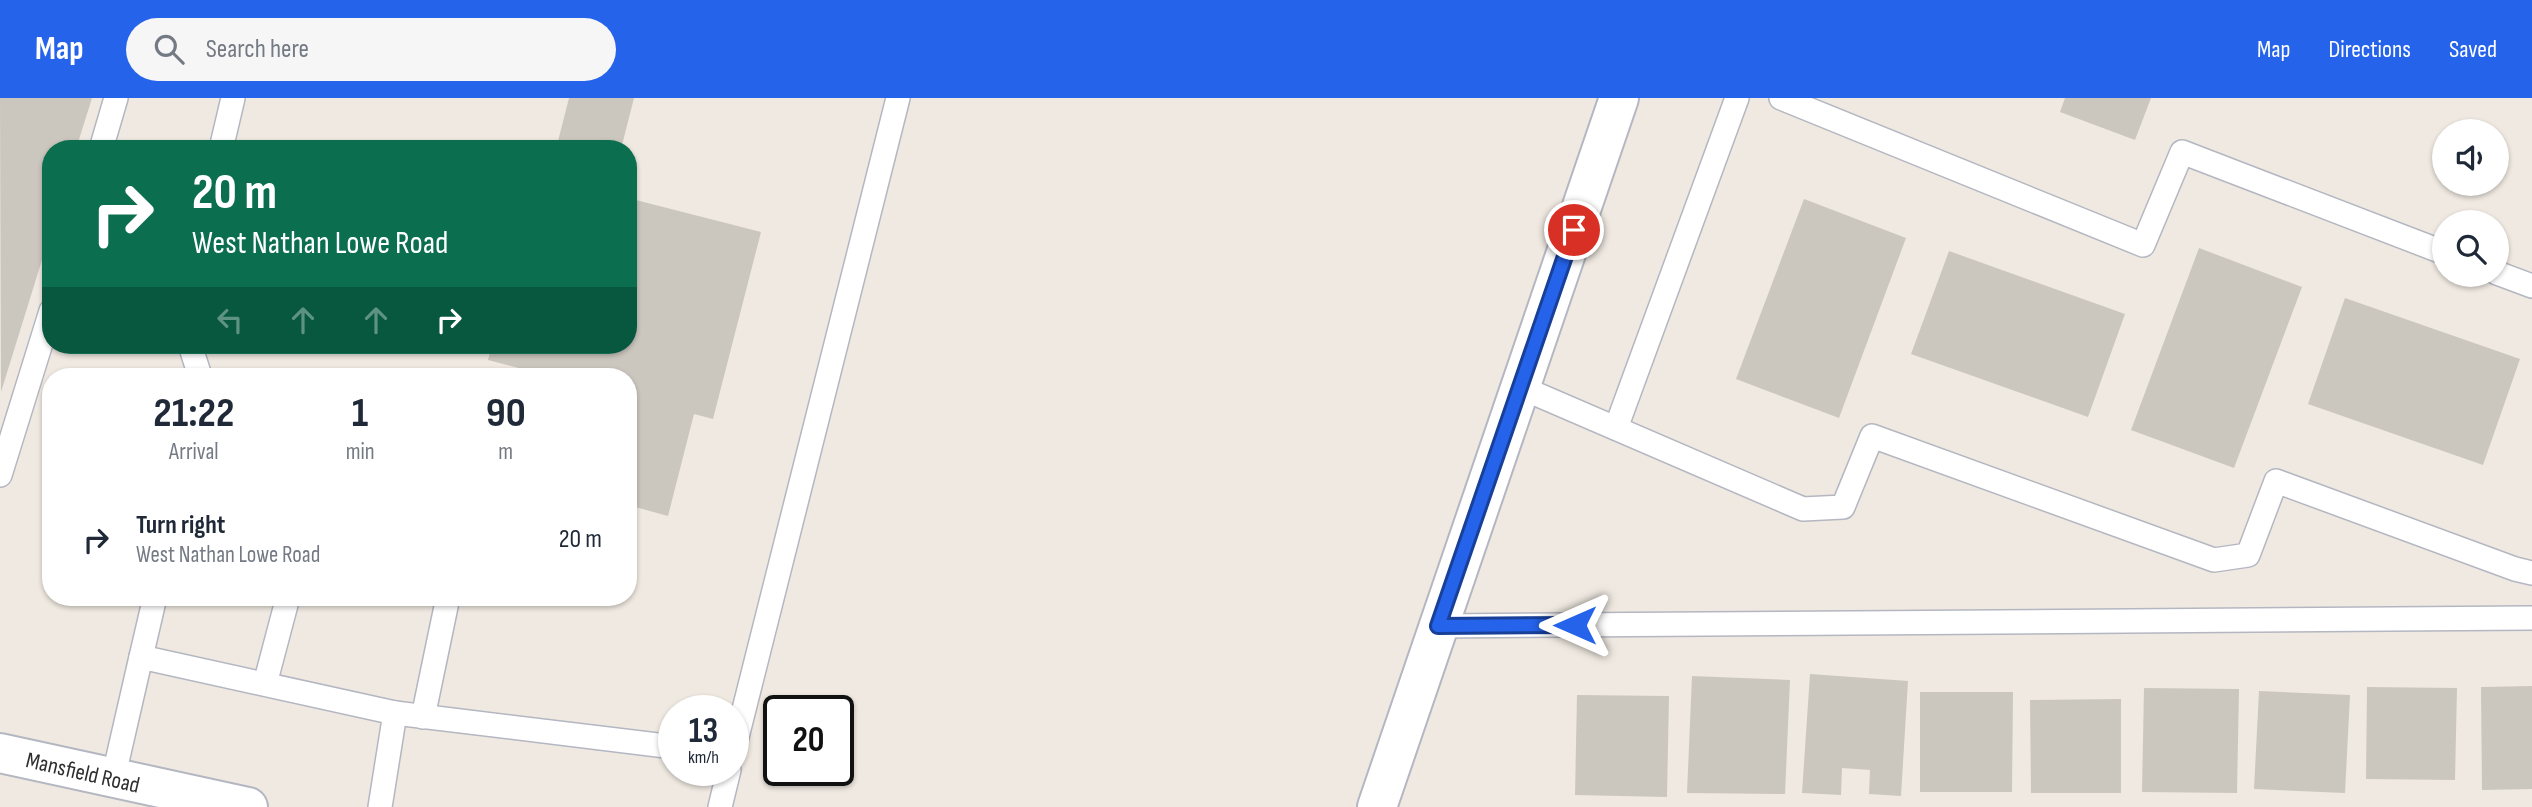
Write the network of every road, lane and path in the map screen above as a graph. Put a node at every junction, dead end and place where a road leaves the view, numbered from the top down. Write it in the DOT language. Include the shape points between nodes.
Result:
graph roads {
  1 [pos="116,98"];
  2 [pos="233,98"];
  3 [pos="898,98"];
  4 [pos="1619,98"];
  5 [pos="1737,98"];
  6 [pos="1781,98"];
  7 [pos="104,140"];
  8 [pos="222,140"];
  9 [pos="2432,248"];
  10 [pos="2509,277"];
  11 [pos="2532,286"];
  12 [pos="42,340"];
  13 [pos="1520,387"];
  14 [pos="1616,428"];
  15 [pos="0,475"];
  16 [pos="2532,573"];
  17 [pos="153,606"];
  18 [pos="286,606"];
  19 [pos="446,606"];
  20 [pos="2532,618"];
  21 [pos="1438,626"];
  22 [pos="141,657"];
  23 [pos="265,684"];
  24 [pos="748,695"];
  25 [pos="395,713"];
  26 [pos="422,717"];
  27 [pos="658,745"];
  28 [pos="0,753"];
  29 [pos="725,786"];
  30 [pos="132,791"];
  31 [pos="247,807"];
  32 [pos="380,807"];
  33 [pos="720,807"];
  34 [pos="1377,807"];
  1 -- 7 [label="lane"];
  2 -- 8 [label="lane"];
  3 -- 24 [label="lane"];
  4 -- 13 [label="street"];
  5 -- 14 [label="lane"];
  6 -- 9 [label="lane" via="2143,245 2182,152"];
  10 -- 11 [label="lane"];
  12 -- 15 [label="lane"];
  13 -- 14 [label="lane"];
  13 -- 21 [label="street"];
  14 -- 16 [label="lane" via="1803,509 1843,507 1872,436 2214,560 2248,555 2276,481"];
  17 -- 22 [label="lane"];
  18 -- 23 [label="lane"];
  19 -- 26 [label="lane"];
  20 -- 21 [label="lane"];
  21 -- 34 [label="street"];
  22 -- 23 [label="lane"];
  22 -- 30 [label="lane"];
  23 -- 25 [label="lane"];
  25 -- 26 [label="lane"];
  25 -- 32 [label="lane"];
  26 -- 27 [label="lane"];
  28 -- 30 [label="street, Mansfield Road"];
  29 -- 33 [label="lane"];
  30 -- 31 [label="street, Mansfield Road"];
}
